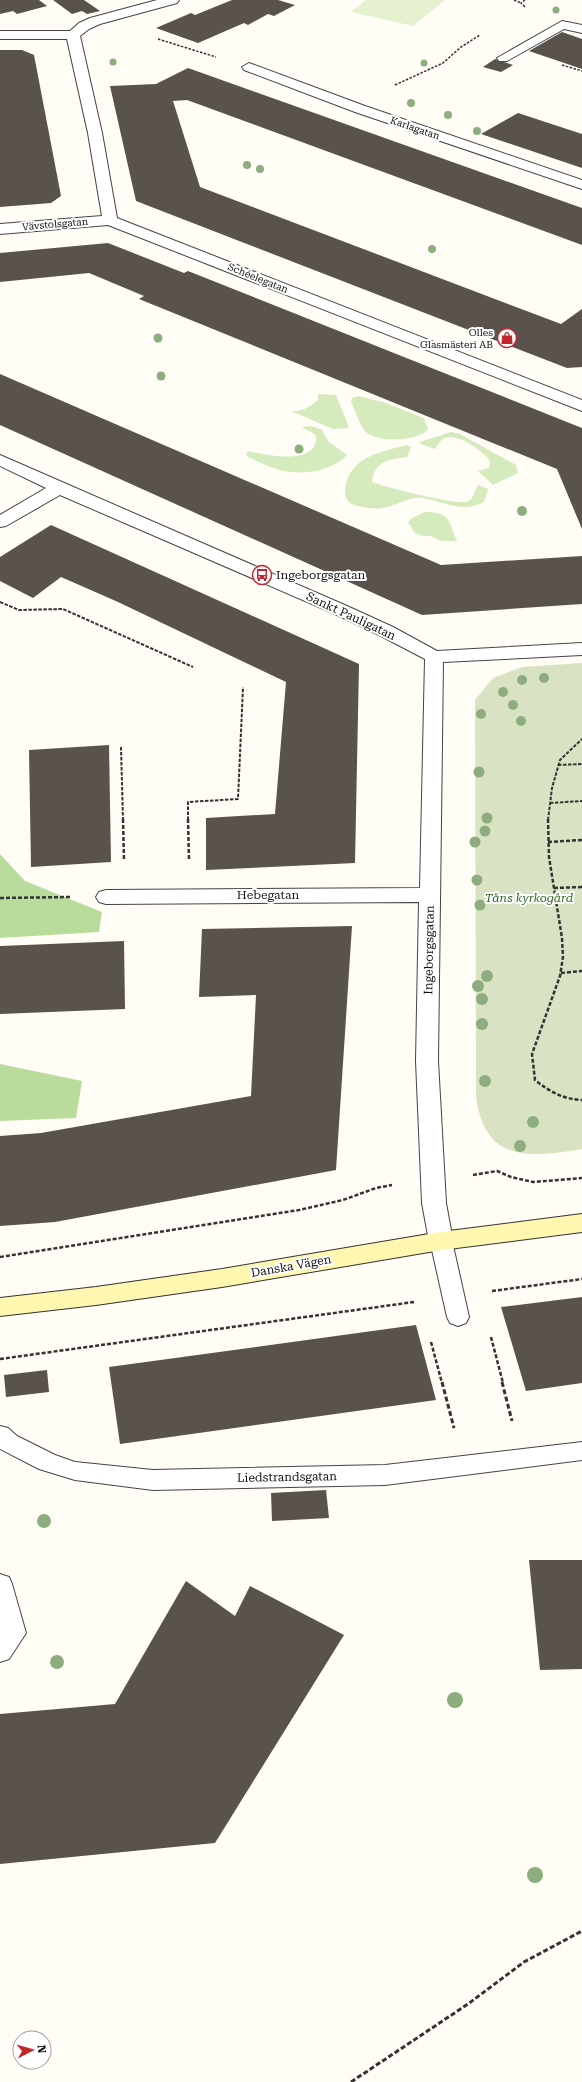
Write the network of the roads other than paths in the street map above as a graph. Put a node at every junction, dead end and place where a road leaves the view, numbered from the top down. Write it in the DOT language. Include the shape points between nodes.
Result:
graph roads {
  1 [pos="172,0"];
  2 [pos="582,29"];
  3 [pos="0,35"];
  4 [pos="73,35"];
  5 [pos="503,58"];
  6 [pos="249,67"];
  7 [pos="582,185"];
  8 [pos="110,220"];
  9 [pos="0,229"];
  10 [pos="582,406"];
  11 [pos="0,460"];
  12 [pos="59,488"];
  13 [pos="0,522"];
  14 [pos="582,649"];
  15 [pos="434,657"];
  16 [pos="430,895"];
  17 [pos="106,896"];
  18 [pos="582,1223"];
  19 [pos="441,1241"];
  20 [pos="0,1307"];
  21 [pos="458,1317"];
  22 [pos="0,1435"];
  23 [pos="582,1451"];
  24 [pos="0,1584"];
  25 [pos="0,1651"];
  1 -- 4 [label="street" via="95,21"];
  2 -- 5 [label="lane" via="562,25"];
  3 -- 4 [label="street"];
  4 -- 8 [label="street" via="95,133"];
  6 -- 7 [label="street, Karlagatan" via="360,109"];
  8 -- 9 [label="street, Vävstolsgatan"];
  8 -- 10 [label="street, Schéelegatan"];
  11 -- 12 [label="street, Sankt Pauligatan"];
  12 -- 13 [label="street"];
  12 -- 15 [label="street, Sankt Pauligatan" via="341,610"];
  14 -- 15 [label="street"];
  15 -- 16 [label="street, Ingeborgsgatan"];
  16 -- 17 [label="street, Hebegatan"];
  16 -- 19 [label="street, Ingeborgsgatan" via="427,1061 432,1180"];
  18 -- 19 [label="street, Danska Vägen"];
  19 -- 20 [label="street, Danska Vägen" via="222,1278"];
  19 -- 21 [label="lane"];
  22 -- 23 [label="lane, Liedstrandsgatan" via="9,1443 47,1462 75,1471 153,1480 385,1475"];
  24 -- 25 [label="lane" via="14,1633"];
}
